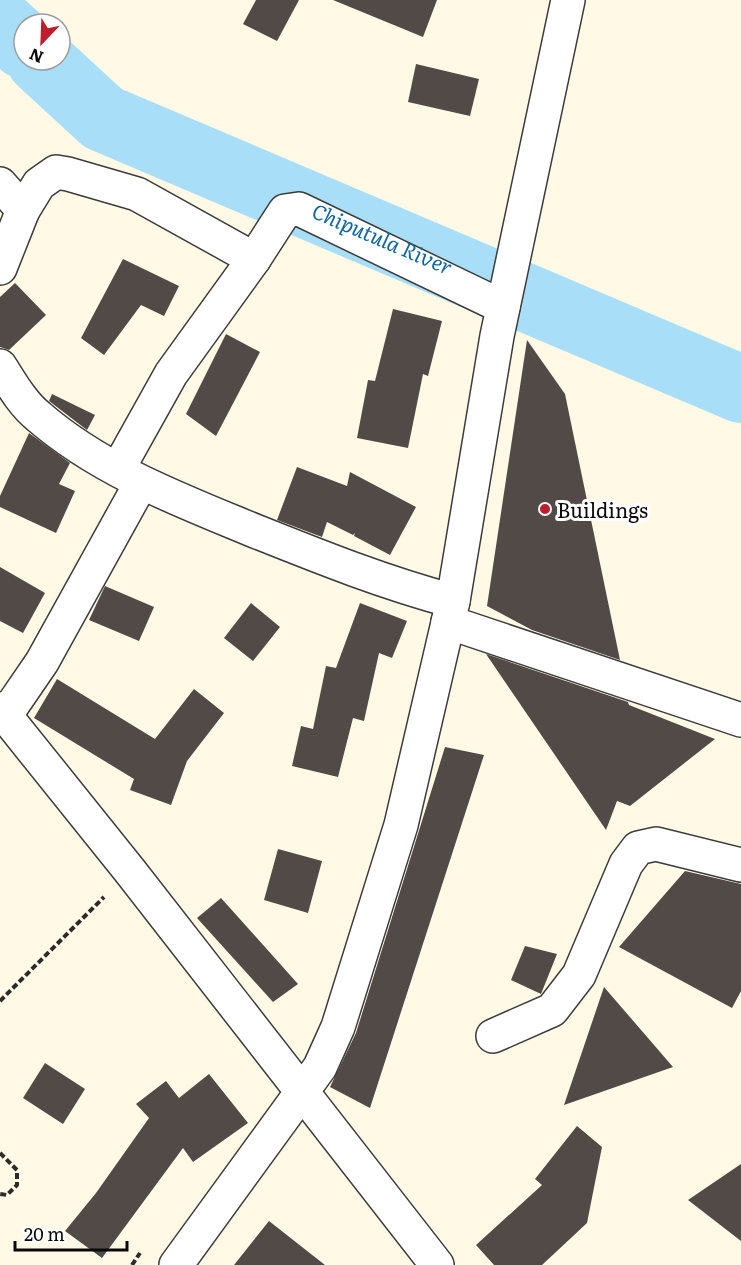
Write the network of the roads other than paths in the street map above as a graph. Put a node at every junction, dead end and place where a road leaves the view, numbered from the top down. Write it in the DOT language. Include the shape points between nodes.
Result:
graph roads {
  1 [pos="568,0"];
  2 [pos="0,184"];
  3 [pos="23,210"];
  4 [pos="254,259"];
  5 [pos="0,268"];
  6 [pos="507,292"];
  7 [pos="0,366"];
  8 [pos="129,476"];
  9 [pos="450,612"];
  10 [pos="3,713"];
  11 [pos="741,720"];
  12 [pos="741,866"];
  13 [pos="493,1036"];
  14 [pos="301,1093"];
  15 [pos="176,1265"];
  16 [pos="437,1265"];
  1 -- 6 [label="street"];
  2 -- 3 [label="street"];
  3 -- 4 [label="street" via="39,184 56,172 68,174 136,194"];
  3 -- 5 [label="street"];
  4 -- 6 [label="street" via="285,211 299,209"];
  4 -- 8 [label="street" via="171,374"];
  6 -- 9 [label="street"];
  7 -- 8 [label="street" via="37,415"];
  8 -- 9 [label="street" via="302,549 412,590"];
  8 -- 10 [label="street" via="42,662"];
  9 -- 11 [label="street"];
  9 -- 14 [label="street" via="400,825 342,1015 320,1067"];
  10 -- 14 [label="street"];
  12 -- 13 [label="street" via="656,844 639,848 626,864 579,975 566,993 552,1010"];
  14 -- 15 [label="street"];
  14 -- 16 [label="street"];
}
